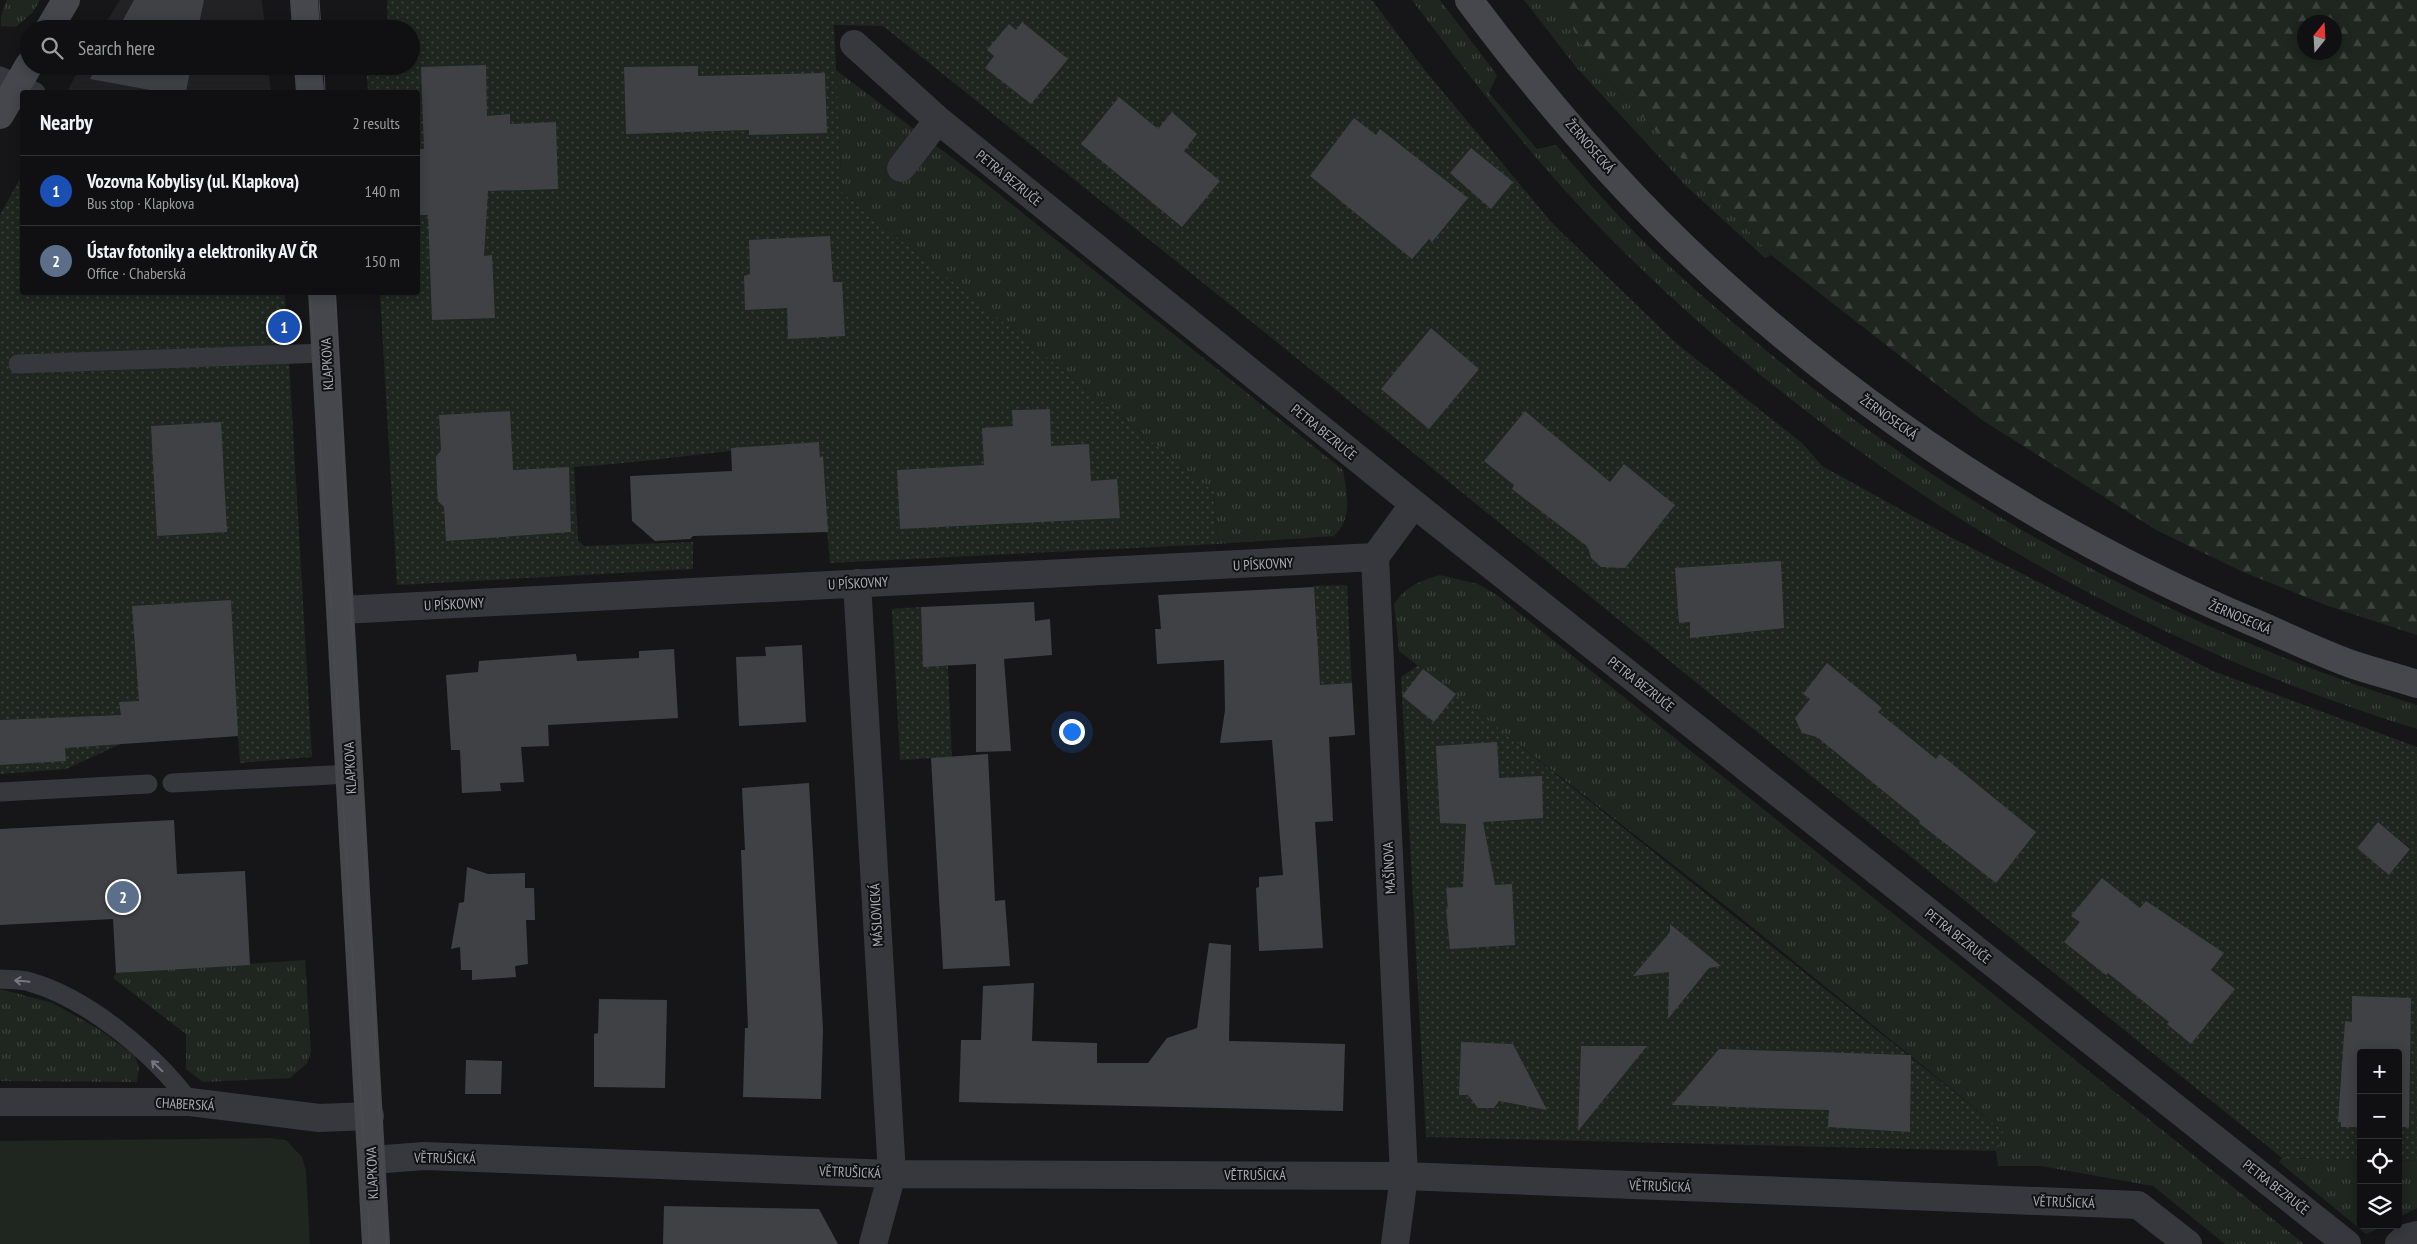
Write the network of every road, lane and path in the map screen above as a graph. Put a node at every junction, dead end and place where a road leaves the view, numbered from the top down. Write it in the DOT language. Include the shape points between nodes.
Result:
graph roads {
  1 [pos="66,0"];
  2 [pos="304,0"];
  3 [pos="1468,0"];
  4 [pos="54,20"];
  5 [pos="305,20"];
  6 [pos="854,44"];
  7 [pos="309,75"];
  8 [pos="20,79"];
  9 [pos="310,90"];
  10 [pos="0,115"];
  11 [pos="938,120"];
  12 [pos="901,168"];
  13 [pos="322,295"];
  14 [pos="326,353"];
  15 [pos="18,364"];
  16 [pos="1414,504"];
  17 [pos="1375,558"];
  18 [pos="857,583"];
  19 [pos="341,610"];
  20 [pos="2417,684"];
  21 [pos="351,774"];
  22 [pos="148,784"];
  23 [pos="172,784"];
  24 [pos="0,792"];
  25 [pos="0,979"];
  26 [pos="0,1102"];
  27 [pos="190,1102"];
  28 [pos="370,1116"];
  29 [pos="372,1160"];
  30 [pos="892,1174"];
  31 [pos="1404,1176"];
  32 [pos="2417,1235"];
  33 [pos="376,1244"];
  34 [pos="873,1244"];
  35 [pos="1395,1244"];
  36 [pos="2188,1244"];
  37 [pos="2347,1244"];
  38 [pos="2399,1244"];
  1 -- 4 [label="street"];
  2 -- 5 [label="street"];
  3 -- 20 [label="street, ŽERNOSECKÁ" via="1537,86 1641,204 1719,280 1831,376 1969,473 2062,529 2172,587 2353,664"];
  6 -- 11 [label="street, PETRA BEZRUČE"];
  7 -- 9 [label="street"];
  8 -- 10 [label="street"];
  11 -- 12 [label="street"];
  11 -- 16 [label="street, PETRA BEZRUČE"];
  13 -- 14 [label="street, KLAPKOVA"];
  14 -- 15 [label="lane"];
  14 -- 19 [label="street, KLAPKOVA"];
  16 -- 17 [label="street"];
  16 -- 37 [label="street, PETRA BEZRUČE"];
  17 -- 18 [label="street, U PÍSKOVNY"];
  17 -- 31 [label="street, MAŠÍNOVA"];
  18 -- 19 [label="street, U PÍSKOVNY"];
  18 -- 30 [label="street, MÁSLOVICKÁ"];
  19 -- 21 [label="street, KLAPKOVA"];
  21 -- 23 [label="lane"];
  21 -- 28 [label="street, KLAPKOVA"];
  22 -- 24 [label="lane"];
  27 -- 25 [label="lane, one-way" via="122,1032 74,999 29,981"];
  26 -- 27 [label="street, CHABERSKÁ"];
  27 -- 28 [label="street, CHABERSKÁ" via="320,1118"];
  28 -- 29 [label="street, KLAPKOVA"];
  29 -- 30 [label="street, VĚTRUŠICKÁ" via="424,1156"];
  29 -- 33 [label="street, KLAPKOVA"];
  30 -- 31 [label="street, VĚTRUŠICKÁ"];
  30 -- 34 [label="street, MÁSLOVICKÁ"];
  31 -- 35 [label="street, MAŠÍNOVA"];
  31 -- 36 [label="street, VĚTRUŠICKÁ" via="2138,1205"];
  32 -- 38 [label="street" via="2405,1238"];
}
